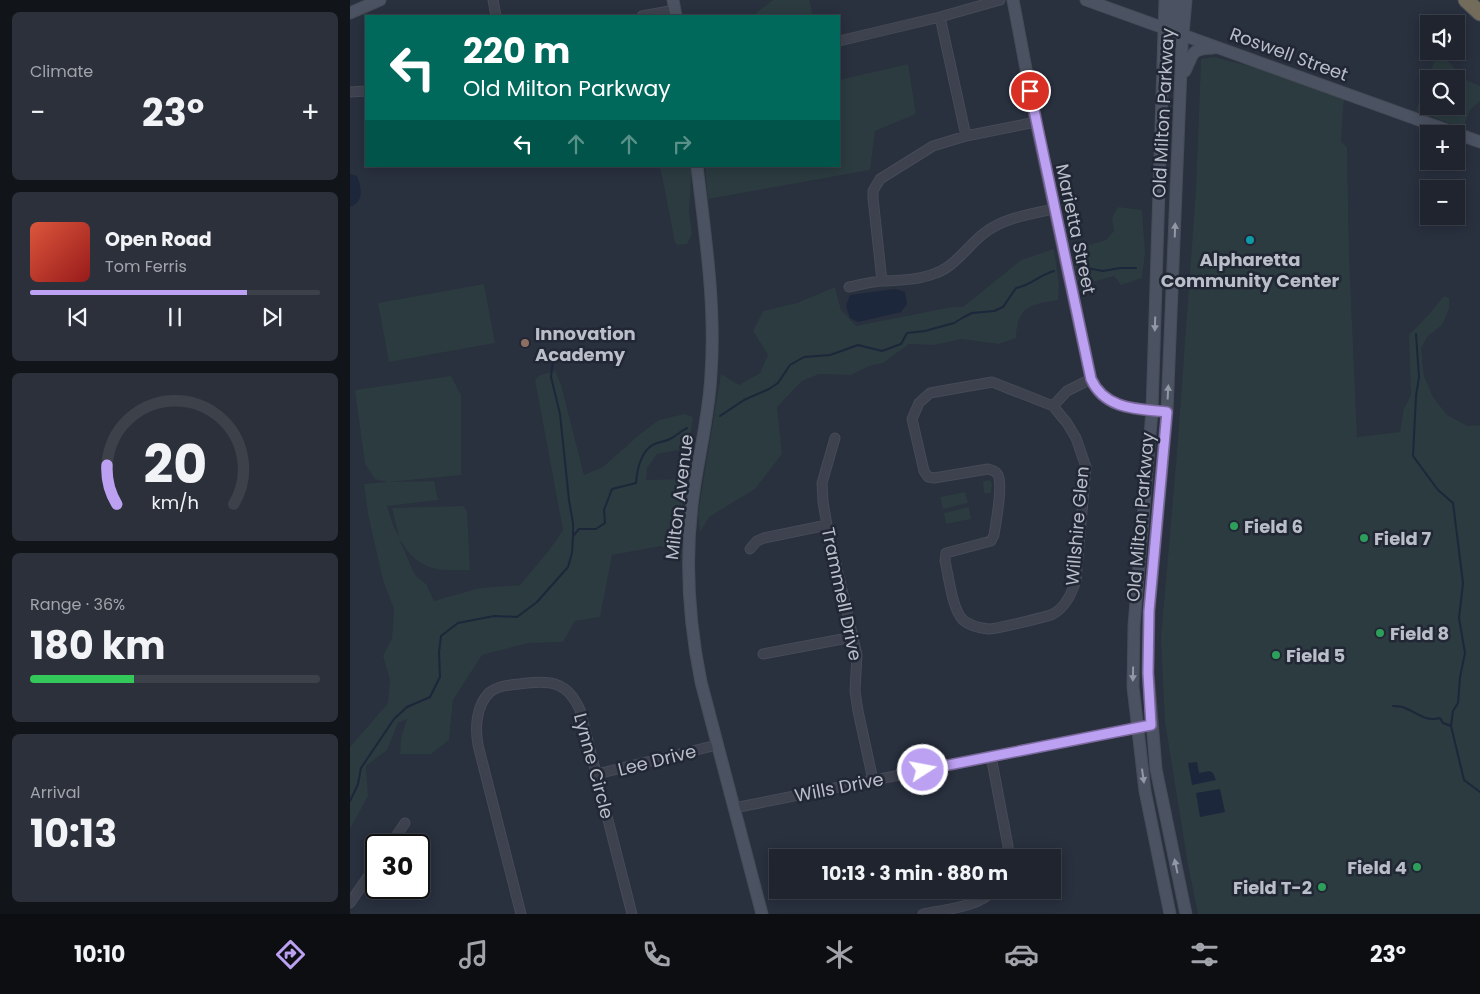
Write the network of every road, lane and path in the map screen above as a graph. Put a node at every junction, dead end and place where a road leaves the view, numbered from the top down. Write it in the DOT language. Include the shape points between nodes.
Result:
graph roads {
  1 [pos="380,0"];
  2 [pos="493,0"];
  3 [pos="1000,0"];
  4 [pos="1013,0"];
  5 [pos="1086,0"];
  6 [pos="1165,0"];
  7 [pos="1175,0"];
  8 [pos="1186,0"];
  9 [pos="1466,0"];
  10 [pos="674,9"];
  11 [pos="350,13"];
  12 [pos="1480,13"];
  13 [pos="496,15"];
  14 [pos="647,15"];
  15 [pos="940,17"];
  16 [pos="1173,31"];
  17 [pos="840,41"];
  18 [pos="1219,48"];
  19 [pos="1181,80"];
  20 [pos="365,91"];
  21 [pos="350,92"];
  22 [pos="1036,122"];
  23 [pos="966,136"];
  24 [pos="1480,142"];
  25 [pos="698,167"];
  26 [pos="1054,209"];
  27 [pos="882,281"];
  28 [pos="849,287"];
  29 [pos="1091,379"];
  30 [pos="1053,406"];
  31 [pos="1152,411"];
  32 [pos="1167,412"];
  33 [pos="835,438"];
  34 [pos="827,524"];
  35 [pos="750,549"];
  36 [pos="853,637"];
  37 [pos="763,654"];
  38 [pos="1151,725"];
  39 [pos="1136,728"];
  40 [pos="717,745"];
  41 [pos="991,756"];
  42 [pos="597,774"];
  43 [pos="873,780"];
  44 [pos="734,808"];
  45 [pos="405,823"];
  46 [pos="398,834"];
  47 [pos="1008,849"];
  48 [pos="365,881"];
  49 [pos="981,899"];
  50 [pos="350,903"];
  51 [pos="520,914"];
  52 [pos="632,914"];
  53 [pos="762,914"];
  54 [pos="923,914"];
  55 [pos="1170,914"];
  56 [pos="1186,914"];
  1 -- 11 [label="main road"];
  2 -- 13 [label="street"];
  3 -- 15 [label="street"];
  4 -- 22 [label="main road, Marietta Street"];
  5 -- 16 [label="main road, Roswell Street"];
  6 -- 16 [label="main road, Old Milton Parkway"];
  7 -- 16 [label="main road"];
  8 -- 16 [label="main road, Old Milton Parkway"];
  9 -- 12 [label="highway"];
  10 -- 14 [label="street"];
  15 -- 17 [label="street"];
  15 -- 23 [label="street"];
  16 -- 18 [label="main road, Roswell Street"];
  16 -- 19 [label="main road, Old Milton Parkway"];
  16 -- 31 [label="main road, Old Milton Parkway, one-way"];
  18 -- 19 [label="main road" via="1195,51"];
  18 -- 24 [label="main road, Roswell Street"];
  32 -- 19 [label="main road, Old Milton Parkway, one-way"];
  20 -- 21 [label="street"];
  22 -- 23 [label="street"];
  22 -- 26 [label="main road, Marietta Street"];
  23 -- 27 [label="street" via="932,146 877,183 873,198"];
  25 -- 40 [label="main road, Milton Avenue" via="712,308 712,343 709,405 692,505 688,571 695,649"];
  26 -- 27 [label="street" via="994,227 936,273"];
  26 -- 29 [label="main road, Marietta Street"];
  27 -- 28 [label="street"];
  29 -- 30 [label="street" via="1067,392"];
  29 -- 31 [label="main road, Marietta Street" via="1101,394 1113,403"];
  30 -- 30 [label="street, Willshire Glen" via="1076,438 1086,467 1076,580 1072,593 1065,604 1052,614 990,629 976,627 957,611 946,553 992,541 1000,485 998,475 988,469 928,477 912,419 914,410 930,393 983,382 992,382"];
  31 -- 32 [label="main road, Marietta Street"];
  31 -- 39 [label="main road, Old Milton Parkway, one-way" via="1134,626"];
  32 -- 38 [label="main road, Old Milton Parkway" via="1149,611"];
  33 -- 34 [label="street, Trammell Drive" via="822,483"];
  34 -- 35 [label="street" via="764,538"];
  34 -- 36 [label="street, Trammell Drive"];
  36 -- 37 [label="street"];
  36 -- 43 [label="street, Trammell Drive" via="857,665 855,691"];
  38 -- 39 [label="street, Wills Drive"];
  56 -- 38 [label="main road, Old Milton Parkway, one-way" via="1156,769"];
  39 -- 41 [label="street, Wills Drive"];
  39 -- 55 [label="main road, Old Milton Parkway, one-way"];
  40 -- 42 [label="street, Lee Drive"];
  40 -- 44 [label="main road, Milton Avenue"];
  41 -- 43 [label="street, Wills Drive"];
  41 -- 47 [label="street"];
  42 -- 51 [label="street, Lynne Circle" via="580,710 568,691 540,681 507,685 490,693 482,702 476,734"];
  42 -- 52 [label="street, Lynne Circle"];
  43 -- 44 [label="street, Wills Drive"];
  44 -- 53 [label="main road, Milton Avenue"];
  45 -- 46 [label="street"];
  48 -- 50 [label="street"];
  49 -- 54 [label="street"];
}
